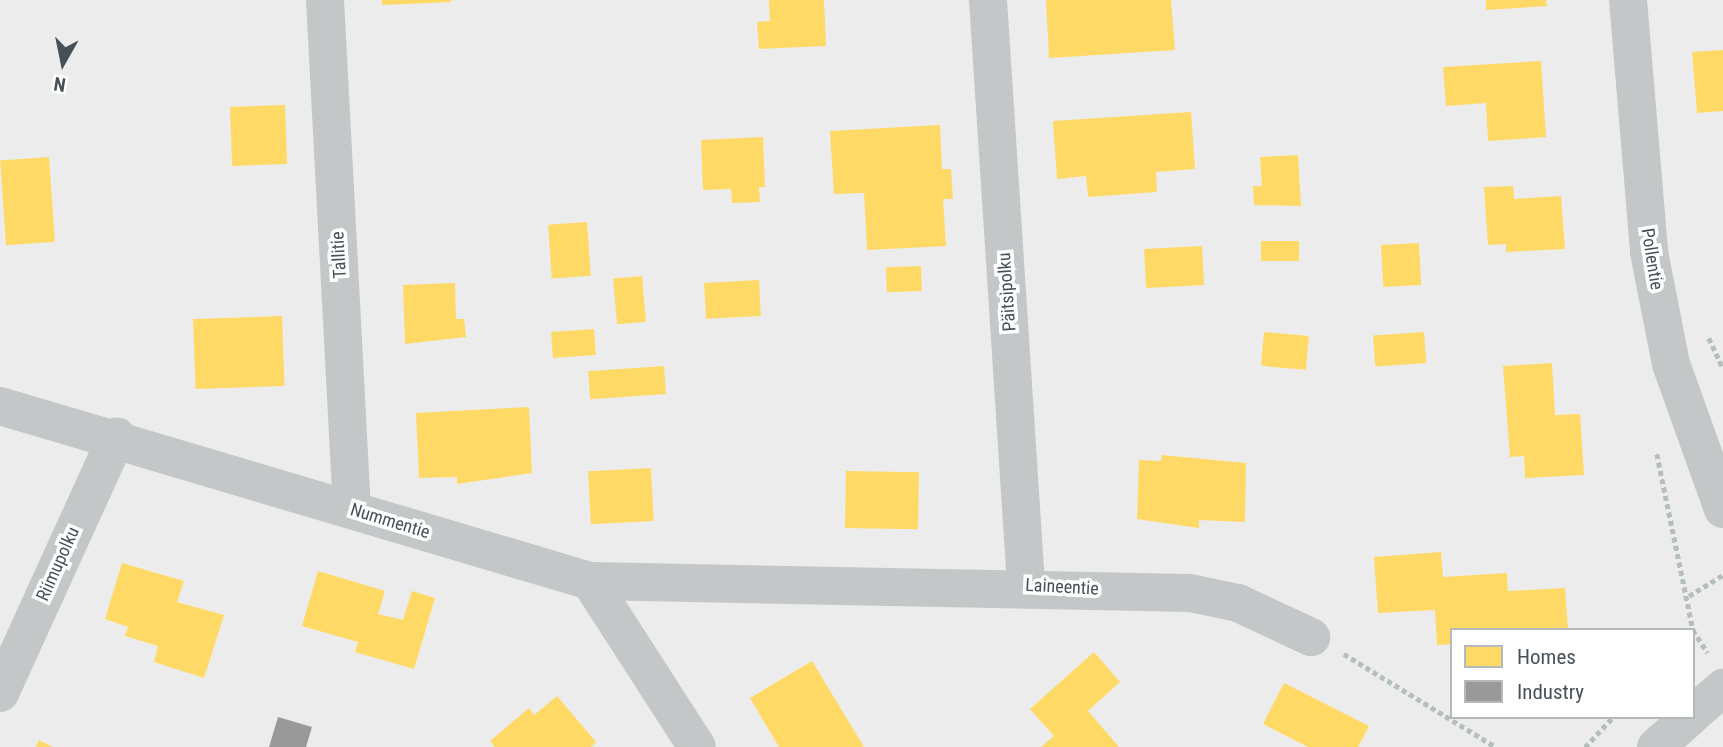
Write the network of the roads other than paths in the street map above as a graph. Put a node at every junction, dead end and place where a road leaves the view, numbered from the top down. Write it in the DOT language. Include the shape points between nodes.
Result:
graph roads {
  1 [pos="325,0"];
  2 [pos="988,0"];
  3 [pos="1628,0"];
  4 [pos="0,406"];
  5 [pos="117,436"];
  6 [pos="1723,509"];
  7 [pos="352,510"];
  8 [pos="590,581"];
  9 [pos="1026,585"];
  10 [pos="1311,637"];
  11 [pos="1723,688"];
  12 [pos="0,693"];
  13 [pos="1695,713"];
  14 [pos="1689,719"];
  15 [pos="697,747"];
  16 [pos="1656,747"];
  1 -- 7 [label="street, Tallitie"];
  2 -- 9 [label="street, Päitsipolku"];
  3 -- 6 [label="street, Pollentie" via="1649,252 1671,364"];
  4 -- 5 [label="street, Nummentie"];
  5 -- 7 [label="street, Nummentie"];
  5 -- 12 [label="street, Riimupolku"];
  7 -- 8 [label="street, Nummentie"];
  8 -- 9 [label="street, Laineentie"];
  8 -- 15 [label="street"];
  9 -- 10 [label="street, Laineentie" via="1190,593 1238,603"];
  11 -- 13 [label="street"];
  14 -- 16 [label="street"];
}
